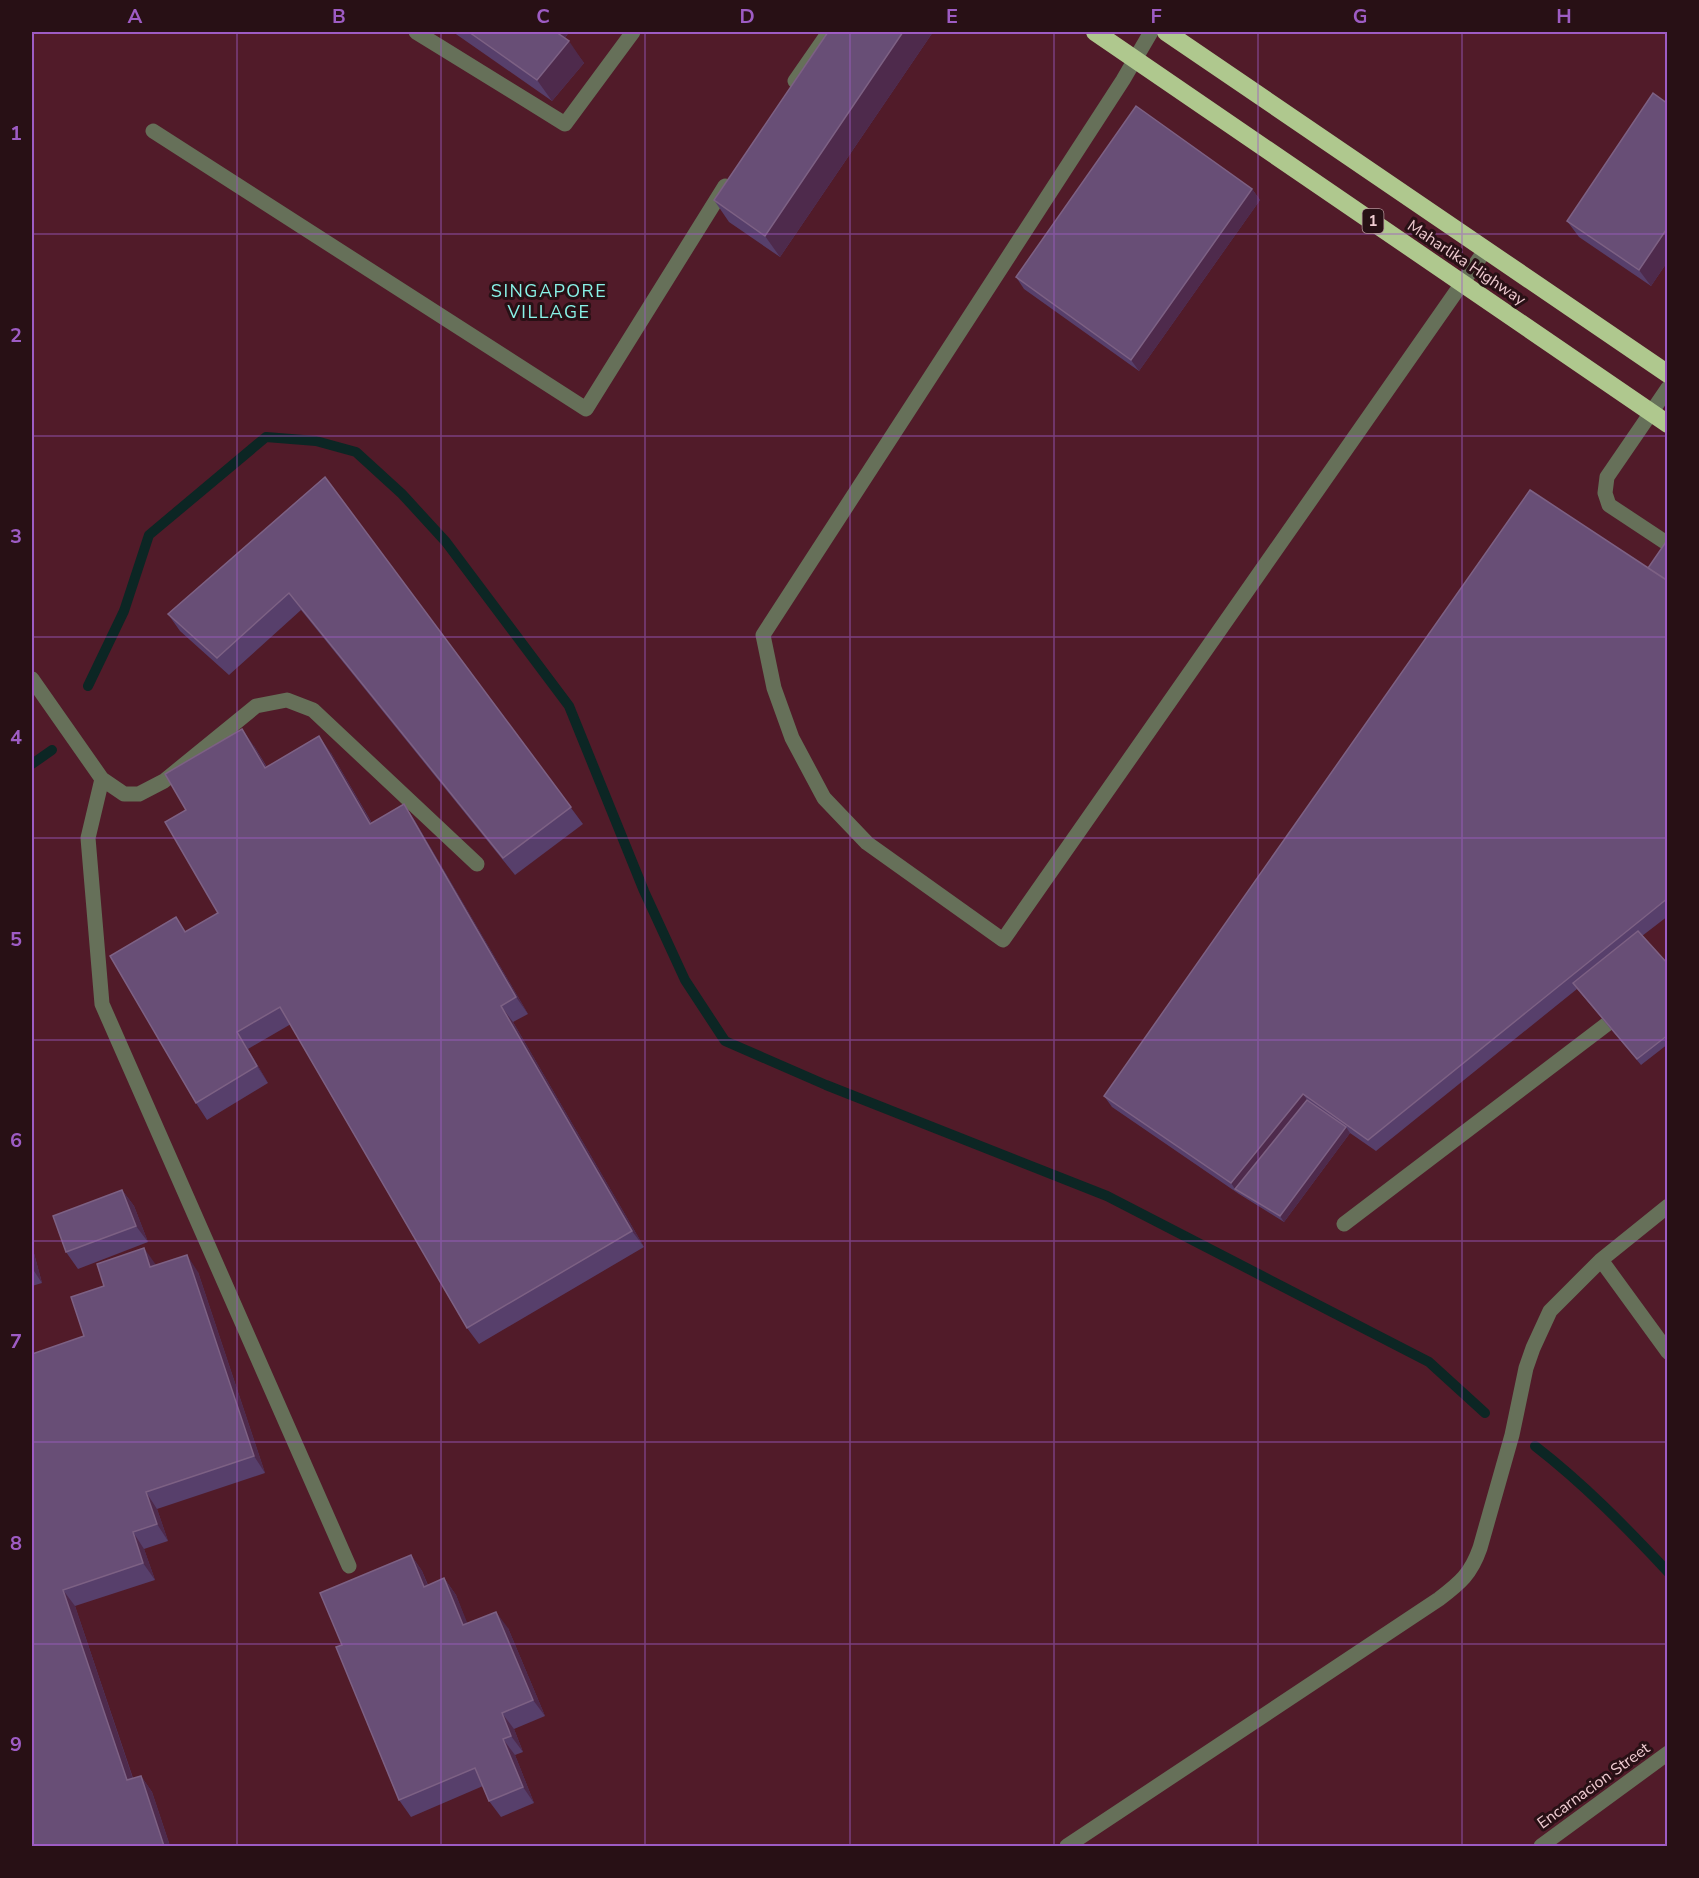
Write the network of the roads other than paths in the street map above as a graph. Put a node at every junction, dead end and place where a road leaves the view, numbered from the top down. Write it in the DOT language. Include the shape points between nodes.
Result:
graph roads {
  1 [pos="416,32"];
  2 [pos="633,32"];
  3 [pos="829,32"];
  4 [pos="1095,32"];
  5 [pos="1151,32"];
  6 [pos="1166,32"];
  7 [pos="1135,59"];
  8 [pos="788,91"];
  9 [pos="153,131"];
  10 [pos="730,178"];
  11 [pos="1486,249"];
  12 [pos="1464,283"];
  13 [pos="1668,374"];
  14 [pos="1668,388"];
  15 [pos="1650,411"];
  16 [pos="1668,423"];
  17 [pos="1668,544"];
  18 [pos="32,679"];
  19 [pos="102,779"];
  20 [pos="477,864"];
  21 [pos="1607,1024"];
  22 [pos="1668,1206"];
  23 [pos="1344,1224"];
  24 [pos="1600,1260"];
  25 [pos="1668,1352"];
  26 [pos="349,1566"];
  27 [pos="1665,1760"];
  28 [pos="1067,1846"];
  29 [pos="1540,1846"];
  1 -- 2 [label="street" via="565,124"];
  3 -- 8 [label="street"];
  4 -- 7 [label="highway, Maharlika Highway / 1"];
  5 -- 7 [label="street"];
  6 -- 11 [label="highway, Maharlika Highway / 1"];
  7 -- 12 [label="highway, Maharlika Highway / 1"];
  7 -- 12 [label="street" via="763,635 774,688 792,738 824,798 867,843 1003,940"];
  9 -- 10 [label="street" via="586,409"];
  11 -- 12 [label="street"];
  11 -- 13 [label="highway, Maharlika Highway / 1"];
  12 -- 15 [label="highway, Maharlika Highway / 1"];
  14 -- 15 [label="street"];
  15 -- 16 [label="highway, Maharlika Highway / 1"];
  15 -- 17 [label="street" via="1607,477 1605,493 1609,506"];
  18 -- 19 [label="street"];
  19 -- 20 [label="street" via="124,794 139,795 164,781 256,706 286,700 313,710"];
  19 -- 26 [label="street" via="88,838 102,1004"];
  21 -- 23 [label="street"];
  22 -- 24 [label="street"];
  24 -- 25 [label="street"];
  24 -- 28 [label="street" via="1550,1311 1533,1348 1480,1548 1462,1581"];
  27 -- 29 [label="street, Encarnacion Street"];
}
